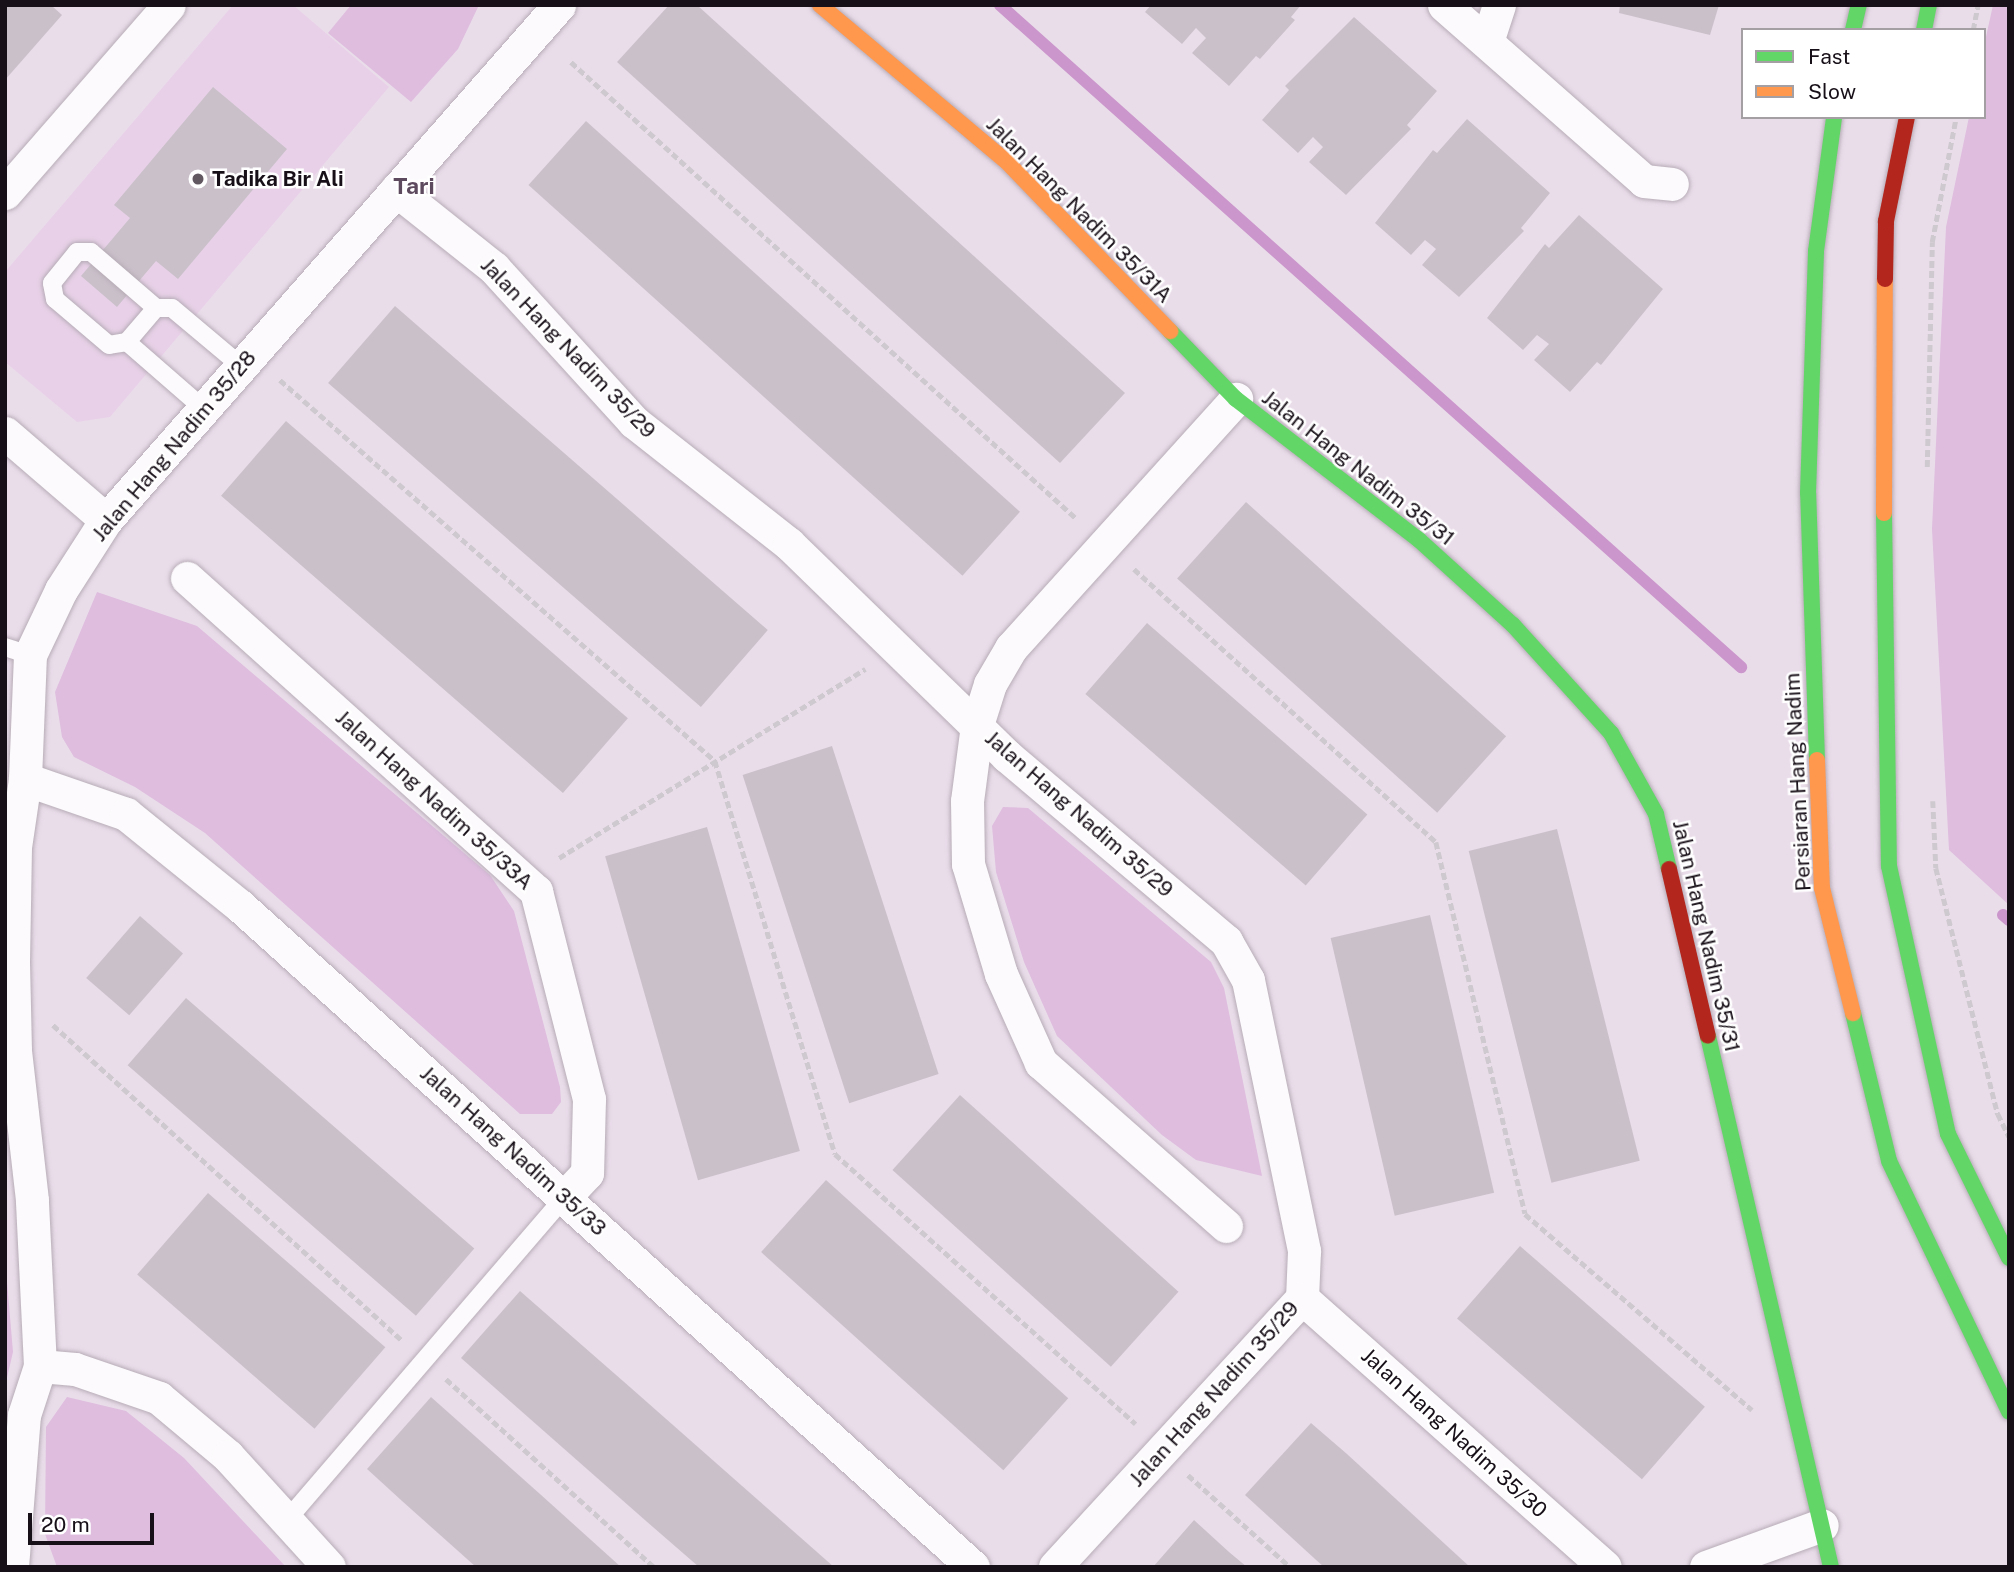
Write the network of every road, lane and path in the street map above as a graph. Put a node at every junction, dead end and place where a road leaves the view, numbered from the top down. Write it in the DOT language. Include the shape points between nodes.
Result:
graph roads {
  1 [pos="169,5"];
  2 [pos="559,5"];
  3 [pos="820,5"];
  4 [pos="1444,5"];
  5 [pos="1499,5"];
  6 [pos="1859,5"];
  7 [pos="1929,5"];
  8 [pos="1978,5"];
  9 [pos="1853,28"];
  10 [pos="1924,28"];
  11 [pos="1973,28"];
  12 [pos="1487,42"];
  13 [pos="571,62"];
  14 [pos="1834,119"];
  15 [pos="1907,119"];
  16 [pos="1956,119"];
  17 [pos="1672,184"];
  18 [pos="396,190"];
  19 [pos="5,193"];
  20 [pos="156,308"];
  21 [pos="127,342"];
  22 [pos="256,369"];
  23 [pos="1237,399"];
  24 [pos="204,409"];
  25 [pos="5,433"];
  26 [pos="1927,472"];
  27 [pos="106,520"];
  28 [pos="1086,526"];
  29 [pos="1125,561"];
  30 [pos="187,578"];
  31 [pos="18,651"];
  32 [pos="876,662"];
  33 [pos="977,725"];
  34 [pos="715,761"];
  35 [pos="25,779"];
  36 [pos="1932,786"];
  37 [pos="559,858"];
  38 [pos="47,1020"];
  39 [pos="2009,1137"];
  40 [pos="564,1198"];
  41 [pos="1226,1226"];
  42 [pos="2009,1258"];
  43 [pos="1302,1298"];
  44 [pos="425,1360"];
  45 [pos="40,1366"];
  46 [pos="1754,1412"];
  47 [pos="2009,1412"];
  48 [pos="1136,1424"];
  49 [pos="1185,1472"];
  50 [pos="286,1521"];
  51 [pos="1822,1525"];
  52 [pos="12,1567"];
  53 [pos="329,1567"];
  54 [pos="654,1567"];
  55 [pos="974,1567"];
  56 [pos="1055,1567"];
  57 [pos="1290,1567"];
  58 [pos="1605,1567"];
  59 [pos="1706,1567"];
  60 [pos="1831,1567"];
  1 -- 19 [label="street"];
  2 -- 18 [label="street, Jalan Hang Nadim 35/28"];
  3 -- 23 [label="street, Jalan Hang Nadim 35/31A" via="1005,160"];
  4 -- 12 [label="street"];
  5 -- 12 [label="street"];
  6 -- 9 [label="street"];
  7 -- 10 [label="street"];
  8 -- 11 [label="path"];
  12 -- 17 [label="street" via="1644,181"];
  13 -- 28 [label="path"];
  14 -- 47 [label="street, Persiaran Hang Nadim" via="1816,251 1808,494 1822,888 1889,1161"];
  15 -- 42 [label="street" via="1886,220 1881,417 1889,866 1948,1134"];
  16 -- 26 [label="path" via="1931,242"];
  18 -- 22 [label="street, Jalan Hang Nadim 35/28"];
  18 -- 33 [label="street, Jalan Hang Nadim 35/29" via="494,268 634,422 789,544"];
  20 -- 21 [label="lane"];
  20 -- 21 [label="lane" via="91,251 77,252 52,283 55,299 109,345"];
  20 -- 22 [label="lane" via="172,308"];
  21 -- 24 [label="lane"];
  22 -- 24 [label="street, Jalan Hang Nadim 35/28"];
  22 -- 34 [label="path"];
  23 -- 33 [label="street" via="1011,648 990,684"];
  23 -- 51 [label="street, Jalan Hang Nadim 35/31" via="1418,540 1513,625 1611,733 1656,814"];
  24 -- 27 [label="street, Jalan Hang Nadim 35/28"];
  25 -- 27 [label="street"];
  27 -- 31 [label="street, Jalan Hang Nadim 35/28"];
  29 -- 46 [label="path" via="1436,842 1525,1214"];
  30 -- 40 [label="street, Jalan Hang Nadim 35/33A" via="536,891 589,1099 587,1173"];
  31 -- 35 [label="street, Jalan Hang Nadim 35/28"];
  32 -- 34 [label="path"];
  33 -- 41 [label="street" via="967,801 968,864 1001,974 1041,1063"];
  33 -- 43 [label="street, Jalan Hang Nadim 35/29" via="1007,756 1226,941 1248,980 1304,1251"];
  34 -- 37 [label="path"];
  34 -- 48 [label="path" via="835,1154"];
  35 -- 40 [label="street, Jalan Hang Nadim 35/33" via="126,814 240,906"];
  35 -- 45 [label="street, Jalan Hang Nadim 35/28" via="15,847 15,1050 32,1200"];
  36 -- 39 [label="path" via="1936,868 1998,1114"];
  38 -- 44 [label="path"];
  40 -- 44 [label="lane"];
  40 -- 55 [label="street, Jalan Hang Nadim 35/33"];
  43 -- 56 [label="street, Jalan Hang Nadim 35/29"];
  43 -- 58 [label="street, Jalan Hang Nadim 35/30"];
  44 -- 50 [label="lane"];
  44 -- 54 [label="path"];
  45 -- 50 [label="street" via="75,1369 159,1398 228,1456"];
  45 -- 52 [label="street, Jalan Hang Nadim 35/28" via="24,1415"];
  49 -- 57 [label="path"];
  50 -- 53 [label="street"];
  51 -- 59 [label="street"];
  51 -- 60 [label="street, Jalan Hang Nadim 35/31"];
}
